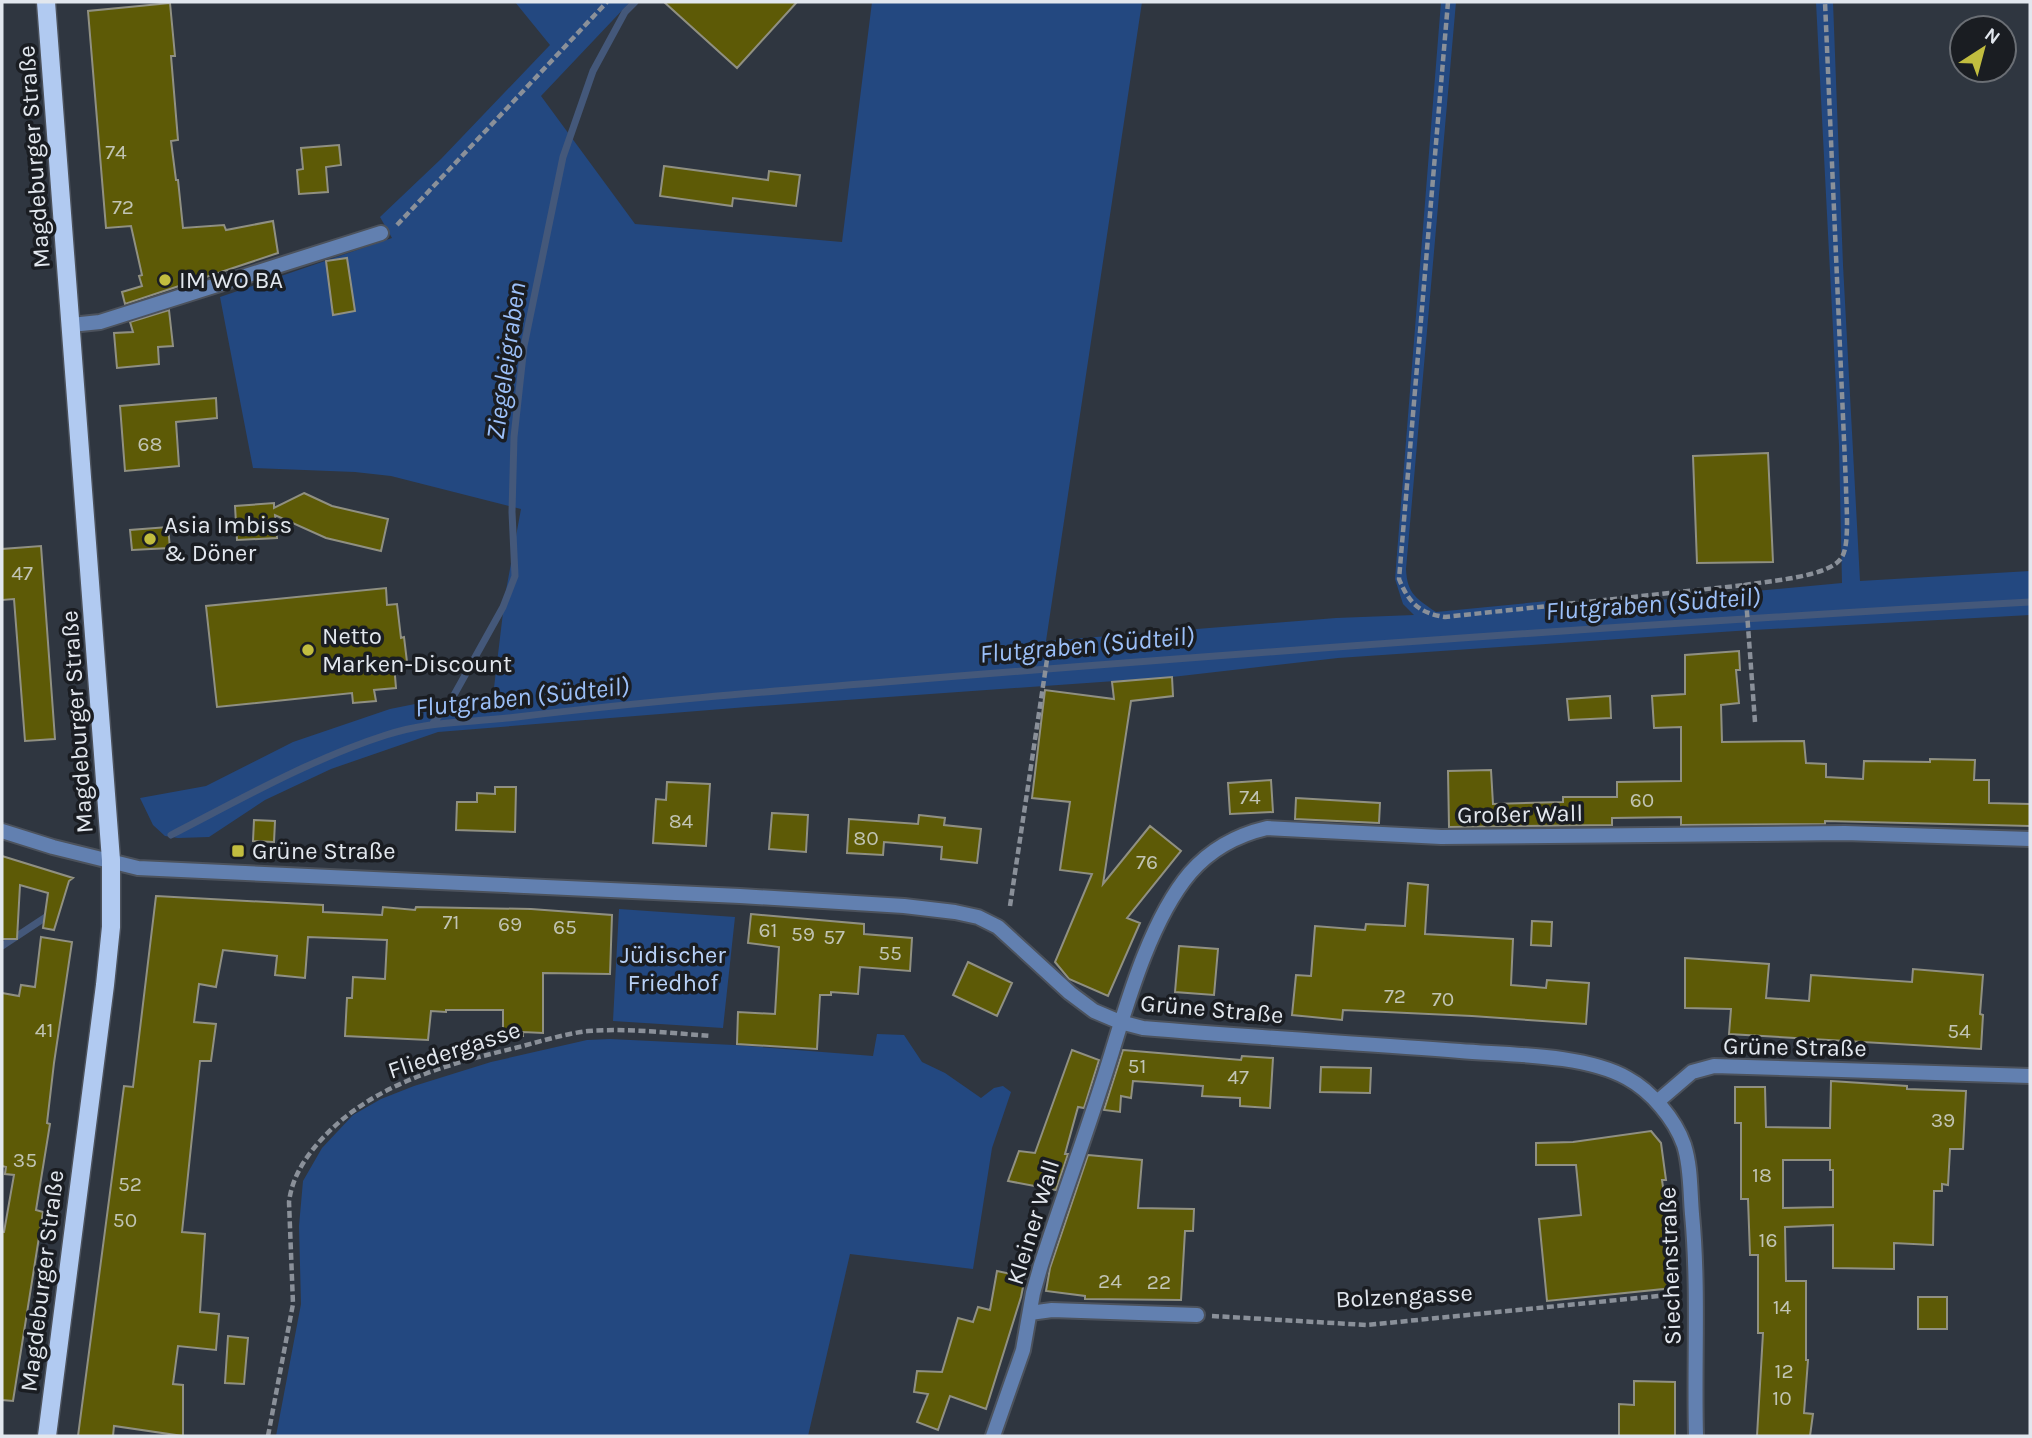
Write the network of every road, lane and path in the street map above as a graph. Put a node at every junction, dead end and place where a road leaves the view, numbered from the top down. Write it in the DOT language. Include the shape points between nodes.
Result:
graph roads {
  1 [pos="46,2"];
  2 [pos="607,2"];
  3 [pos="1448,2"];
  4 [pos="1825,2"];
  5 [pos="381,233"];
  6 [pos="71,325"];
  7 [pos="1745,585"];
  8 [pos="1048,653"];
  9 [pos="1755,722"];
  10 [pos="2,831"];
  11 [pos="2030,839"];
  12 [pos="111,860"];
  13 [pos="1010,906"];
  14 [pos="1120,1022"];
  15 [pos="711,1035"];
  16 [pos="2030,1076"];
  17 [pos="1657,1102"];
  18 [pos="1697,1292"];
  19 [pos="1030,1313"];
  20 [pos="1197,1315"];
  21 [pos="47,1436"];
  22 [pos="268,1436"];
  23 [pos="993,1436"];
  24 [pos="1696,1436"];
  1 -- 6 [label="main road, Magdeburger Straße"];
  2 -- 5 [label="path" via="397,226"];
  3 -- 7 [label="path" via="1399,579 1404,593 1429,615 1445,617"];
  4 -- 7 [label="path" via="1845,548 1833,566 1817,572"];
  5 -- 6 [label="street" via="100,322"];
  6 -- 12 [label="main road, Magdeburger Straße"];
  7 -- 9 [label="path"];
  8 -- 13 [label="path"];
  10 -- 12 [label="street, Grüne Straße"];
  11 -- 14 [label="street, Großer Wall" via="1844,833 1441,838 1267,828 1227,842 1177,889"];
  12 -- 14 [label="street, Grüne Straße" via="138,868 740,896 955,912 998,926 1087,1006"];
  12 -- 21 [label="main road, Magdeburger Straße" via="105,985"];
  14 -- 17 [label="street, Grüne Straße" via="1222,1035 1568,1060 1626,1077"];
  14 -- 19 [label="street, Kleiner Wall" via="1041,1265"];
  15 -- 22 [label="path, Fliedergasse" via="610,1030 557,1037 411,1079 371,1098 342,1119 312,1150 291,1186 293,1304"];
  16 -- 17 [label="street, Grüne Straße" via="1714,1066 1692,1072"];
  17 -- 18 [label="street, Siechenstraße" via="1684,1145"];
  18 -- 20 [label="path, Bolzengasse" via="1367,1325"];
  18 -- 24 [label="street, Siechenstraße"];
  19 -- 20 [label="street"];
  19 -- 23 [label="street, Kleiner Wall" via="1023,1350"];
}
